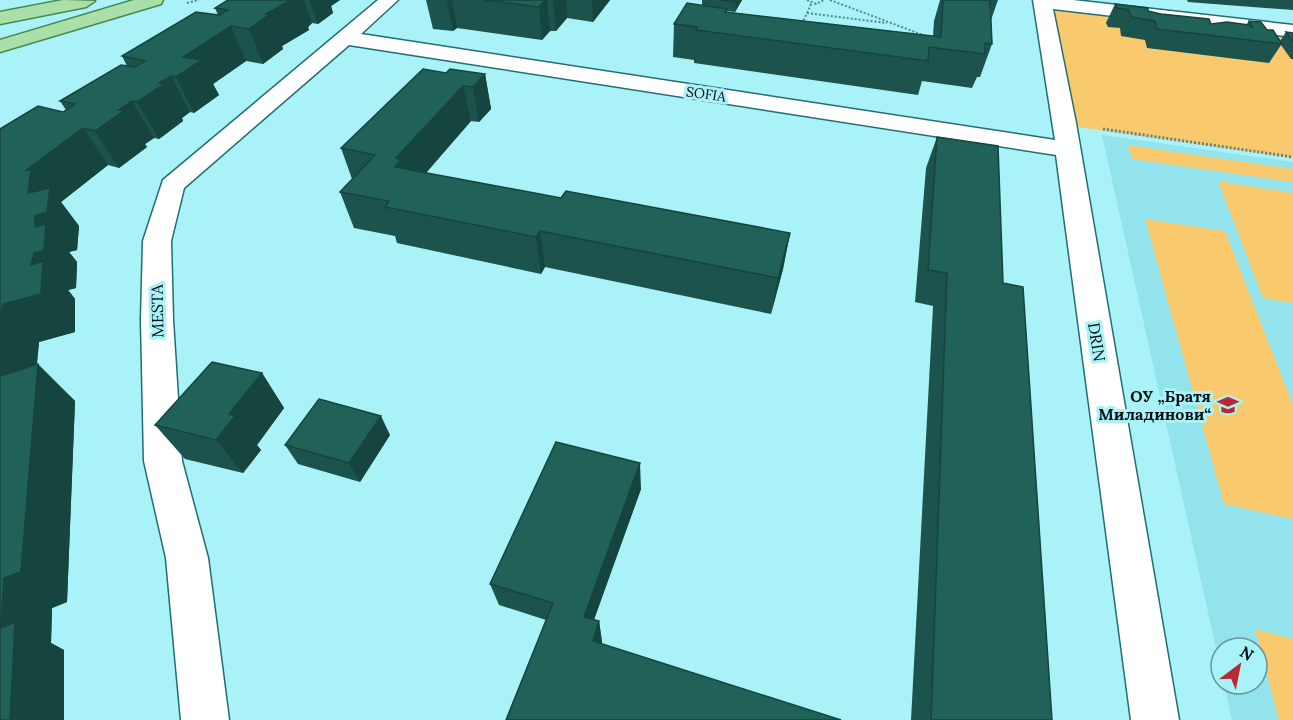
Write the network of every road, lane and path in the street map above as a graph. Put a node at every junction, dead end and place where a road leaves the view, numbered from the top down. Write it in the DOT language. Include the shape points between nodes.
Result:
graph roads {
  1 [pos="91,0"];
  2 [pos="98,0"];
  3 [pos="154,0"];
  4 [pos="389,0"];
  5 [pos="807,0"];
  6 [pos="824,0"];
  7 [pos="830,0"];
  8 [pos="1042,1"];
  9 [pos="812,2"];
  10 [pos="807,13"];
  11 [pos="0,18"];
  12 [pos="0,24"];
  13 [pos="894,24"];
  14 [pos="800,30"];
  15 [pos="1293,30"];
  16 [pos="923,35"];
  17 [pos="345,38"];
  18 [pos="4,45"];
  19 [pos="1065,136"];
  20 [pos="1293,157"];
  21 [pos="205,720"];
  22 [pos="1155,720"];
  1 -- 11 [label="main road"];
  2 -- 12 [label="main road"];
  3 -- 18 [label="main road"];
  4 -- 17 [label="street, MESTA"];
  5 -- 9 [label="path"];
  6 -- 9 [label="path"];
  7 -- 13 [label="path"];
  8 -- 15 [label="street"];
  8 -- 19 [label="street, DRIN"];
  9 -- 10 [label="path"];
  10 -- 13 [label="path"];
  10 -- 14 [label="path"];
  13 -- 16 [label="path"];
  17 -- 19 [label="street, SOFIA"];
  17 -- 21 [label="street, MESTA" via="172,185 157,241 163,461 187,558"];
  19 -- 20 [label="path"];
  19 -- 22 [label="street, DRIN"];
}
